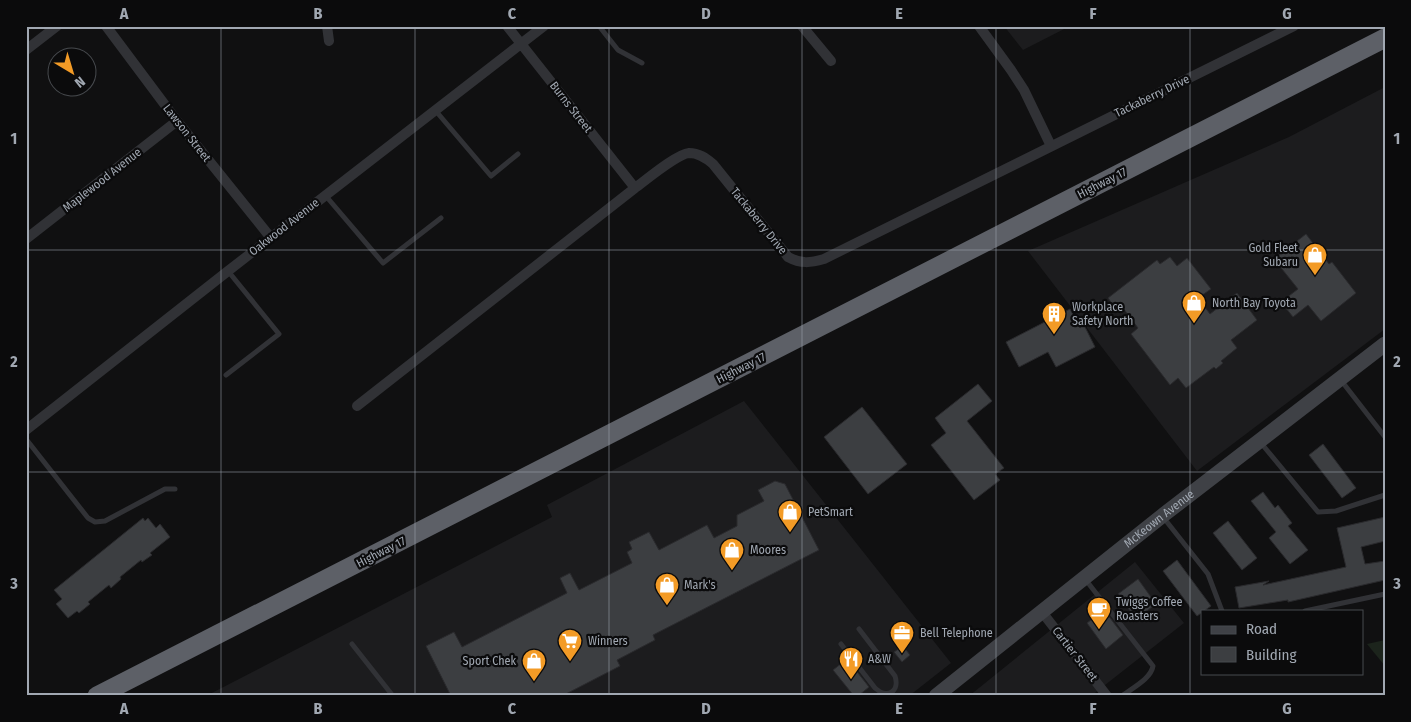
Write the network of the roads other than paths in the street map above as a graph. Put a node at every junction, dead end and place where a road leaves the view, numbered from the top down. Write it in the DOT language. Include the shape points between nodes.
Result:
graph roads {
  1 [pos="57,26"];
  2 [pos="106,26"];
  3 [pos="327,26"];
  4 [pos="508,26"];
  5 [pos="544,26"];
  6 [pos="599,26"];
  7 [pos="802,26"];
  8 [pos="979,26"];
  9 [pos="1294,26"];
  10 [pos="1385,38"];
  11 [pos="329,42"];
  12 [pos="521,44"];
  13 [pos="26,50"];
  14 [pos="831,61"];
  15 [pos="642,63"];
  16 [pos="435,110"];
  17 [pos="177,121"];
  18 [pos="1051,146"];
  19 [pos="518,154"];
  20 [pos="635,188"];
  21 [pos="325,195"];
  22 [pos="441,218"];
  23 [pos="271,238"];
  24 [pos="26,239"];
  25 [pos="228,271"];
  26 [pos="1385,344"];
  27 [pos="226,375"];
  28 [pos="1340,379"];
  29 [pos="357,406"];
  30 [pos="26,430"];
  31 [pos="1385,437"];
  32 [pos="26,439"];
  33 [pos="1259,441"];
  34 [pos="175,489"];
  35 [pos="1385,496"];
  36 [pos="1162,516"];
  37 [pos="1084,577"];
  38 [pos="1385,594"];
  39 [pos="1222,610"];
  40 [pos="1310,610"];
  41 [pos="1042,612"];
  42 [pos="859,628"];
  43 [pos="352,644"];
  44 [pos="841,644"];
  45 [pos="97,696"];
  46 [pos="393,696"];
  47 [pos="936,696"];
  48 [pos="1107,696"];
  49 [pos="1122,696"];
  1 -- 13 [label="street"];
  2 -- 17 [label="street, Lawson Street"];
  3 -- 11 [label="street"];
  4 -- 12 [label="street, Burns Street"];
  5 -- 12 [label="street, Oakwood Avenue"];
  6 -- 15 [label="lane" via="618,50"];
  7 -- 14 [label="street"];
  8 -- 18 [label="street" via="1024,90"];
  9 -- 18 [label="street, Tackaberry Drive"];
  10 -- 45 [label="highway, Highway 17"];
  12 -- 16 [label="street, Oakwood Avenue"];
  12 -- 20 [label="street, Burns Street"];
  16 -- 19 [label="lane" via="490,176"];
  16 -- 21 [label="street, Oakwood Avenue"];
  17 -- 23 [label="street, Lawson Street"];
  17 -- 24 [label="street, Maplewood Avenue"];
  18 -- 20 [label="street, Tackaberry Drive" via="824,260 813,262 798,262 788,257 706,158 686,153"];
  20 -- 29 [label="street, Tackaberry Drive"];
  21 -- 22 [label="lane" via="383,263"];
  21 -- 23 [label="street, Oakwood Avenue"];
  23 -- 25 [label="street, Oakwood Avenue"];
  25 -- 27 [label="lane" via="279,334"];
  25 -- 30 [label="street, Oakwood Avenue"];
  26 -- 28 [label="street, McKeown Avenue"];
  28 -- 31 [label="lane"];
  28 -- 33 [label="street, McKeown Avenue"];
  32 -- 34 [label="lane" via="88,518 95,522 105,521 165,489"];
  33 -- 35 [label="lane" via="1318,512 1336,511"];
  33 -- 36 [label="street, McKeown Avenue"];
  36 -- 37 [label="street, McKeown Avenue"];
  36 -- 39 [label="lane" via="1208,574"];
  37 -- 41 [label="street, McKeown Avenue"];
  37 -- 49 [label="lane" via="1153,666 1148,675"];
  38 -- 40 [label="lane"];
  41 -- 47 [label="street, McKeown Avenue"];
  41 -- 48 [label="street, Cartier Street"];
  42 -- 44 [label="lane" via="896,676 896,689 880,693"];
  43 -- 46 [label="lane"];
}
